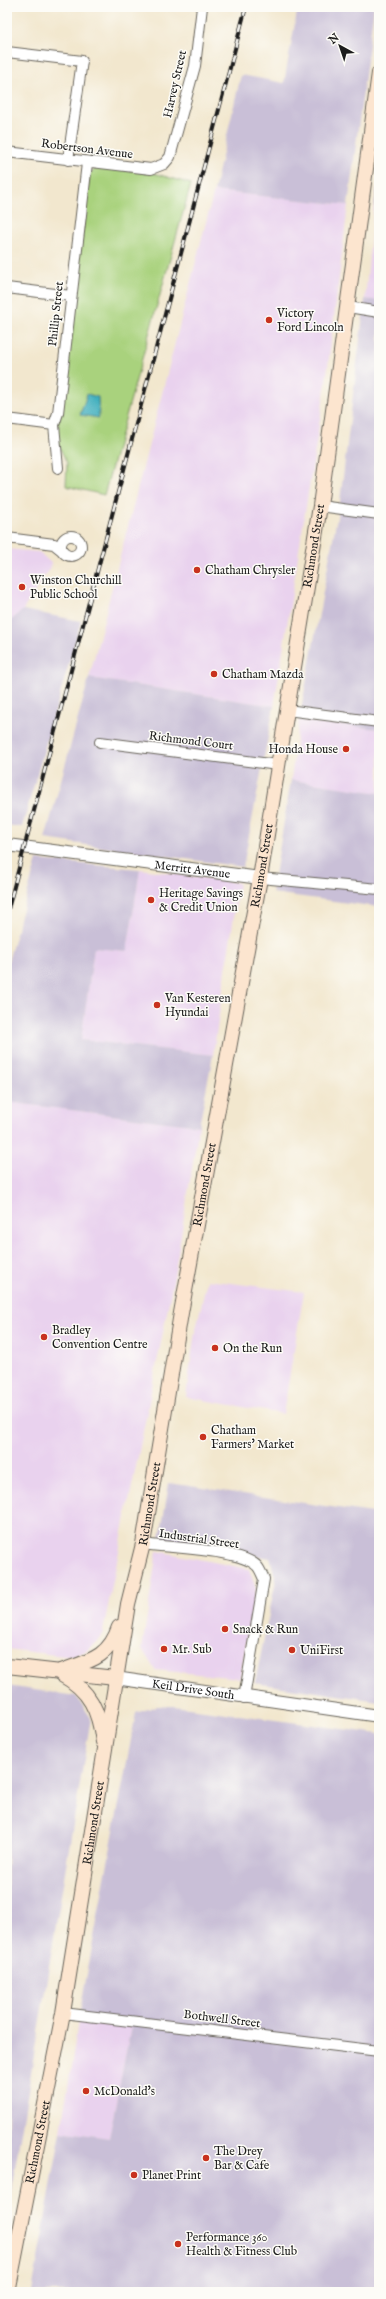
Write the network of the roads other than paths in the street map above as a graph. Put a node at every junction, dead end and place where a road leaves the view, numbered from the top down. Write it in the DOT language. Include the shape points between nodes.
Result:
graph roads {
  1 [pos="202,7"];
  2 [pos="7,52"];
  3 [pos="379,73"];
  4 [pos="376,116"];
  5 [pos="7,152"];
  6 [pos="68,160"];
  7 [pos="87,163"];
  8 [pos="164,164"];
  9 [pos="7,288"];
  10 [pos="71,296"];
  11 [pos="348,308"];
  12 [pos="379,312"];
  13 [pos="7,420"];
  14 [pos="54,425"];
  15 [pos="58,468"];
  16 [pos="320,506"];
  17 [pos="379,514"];
  18 [pos="7,538"];
  19 [pos="65,538"];
  20 [pos="51,544"];
  21 [pos="64,552"];
  22 [pos="287,710"];
  23 [pos="379,722"];
  24 [pos="100,742"];
  25 [pos="278,765"];
  26 [pos="7,846"];
  27 [pos="260,878"];
  28 [pos="379,889"];
  29 [pos="143,1544"];
  30 [pos="128,1604"];
  31 [pos="7,1666"];
  32 [pos="56,1672"];
  33 [pos="115,1678"];
  34 [pos="244,1698"];
  35 [pos="379,1716"];
  36 [pos="105,1756"];
  37 [pos="63,2013"];
  38 [pos="379,2052"];
  39 [pos="8,2292"];
  1 -- 8 [label="street, Harvey Street" via="195,66 170,158"];
  2 -- 6 [label="street" via="82,61"];
  3 -- 4 [label="main road, Richmond Street"];
  4 -- 11 [label="main road, Richmond Street"];
  5 -- 6 [label="street, Robertson Avenue"];
  6 -- 7 [label="street, Robertson Avenue"];
  7 -- 8 [label="street, Robertson Avenue" via="151,169"];
  7 -- 10 [label="street, Phillip Street"];
  9 -- 10 [label="street"];
  10 -- 14 [label="street, Phillip Street" via="58,413"];
  11 -- 12 [label="street"];
  11 -- 16 [label="main road, Richmond Street"];
  13 -- 14 [label="street"];
  14 -- 15 [label="street, Phillip Street"];
  16 -- 17 [label="street"];
  16 -- 22 [label="main road, Richmond Street"];
  18 -- 20 [label="street"];
  19 -- 20 [label="street"];
  19 -- 21 [label="street" via="62,544"];
  19 -- 21 [label="street" via="77,538 81,547 75,555"];
  20 -- 21 [label="street"];
  22 -- 23 [label="street"];
  22 -- 25 [label="main road, Richmond Street"];
  24 -- 25 [label="street, Richmond Court"];
  25 -- 27 [label="main road, Richmond Street"];
  26 -- 27 [label="street, Merritt Avenue"];
  27 -- 28 [label="street, Merritt Avenue"];
  27 -- 29 [label="main road, Richmond Street" via="181,1313"];
  29 -- 30 [label="main road, Richmond Street"];
  29 -- 34 [label="street, Industrial Street" via="245,1558 257,1566 264,1579"];
  30 -- 32 [label="main road" via="115,1640 101,1656"];
  30 -- 33 [label="main road, Richmond Street"];
  31 -- 32 [label="main road, Keil Drive South"];
  32 -- 33 [label="main road, Keil Drive South"];
  32 -- 36 [label="main road" via="77,1684 94,1704"];
  33 -- 34 [label="street, Keil Drive South"];
  33 -- 36 [label="main road, Richmond Street"];
  34 -- 35 [label="street, Keil Drive South"];
  36 -- 37 [label="main road, Richmond Street"];
  37 -- 38 [label="street, Bothwell Street"];
  37 -- 39 [label="main road, Richmond Street"];
}
